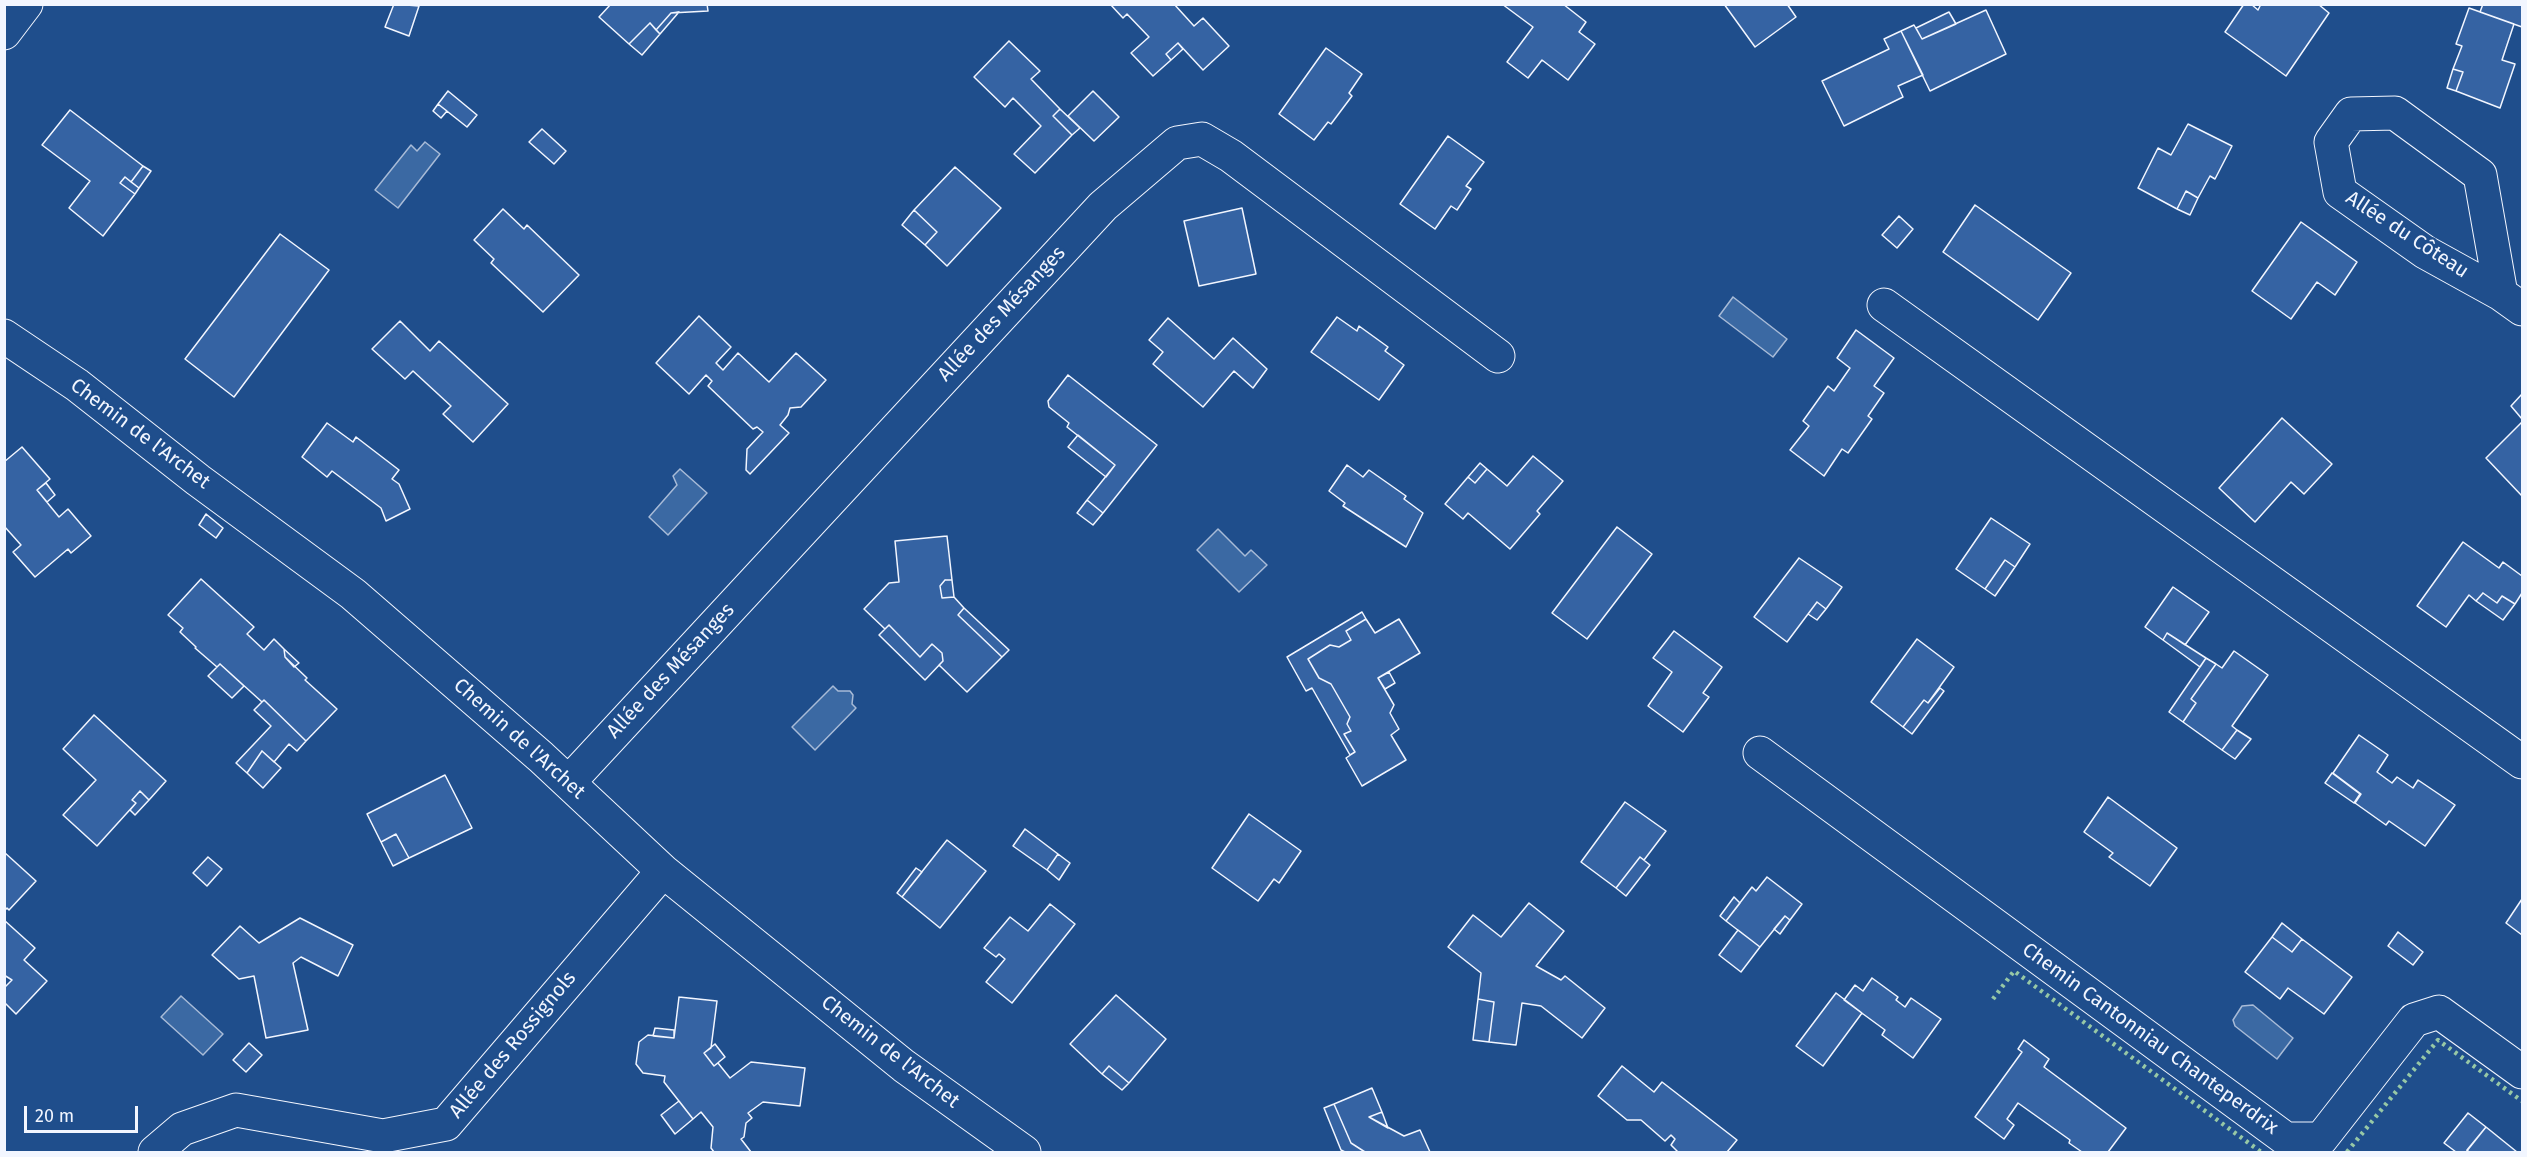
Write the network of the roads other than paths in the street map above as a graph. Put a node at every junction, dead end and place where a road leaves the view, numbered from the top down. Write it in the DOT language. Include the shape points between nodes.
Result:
graph roads {
  1 [pos="26,4"];
  2 [pos="4,33"];
  3 [pos="2512,302"];
  4 [pos="1884,305"];
  5 [pos="4,336"];
  6 [pos="1498,356"];
  7 [pos="1760,753"];
  8 [pos="2523,762"];
  9 [pos="569,782"];
  10 [pos="663,871"];
  11 [pos="2523,1072"];
  12 [pos="155,1152"];
  13 [pos="1024,1152"];
  1 -- 2 [label="street"];
  3 -- 3 [label="street, Allée du Côteau" via="2480,175 2395,113 2351,114 2331,142 2340,192 2425,252"];
  4 -- 8 [label="street"];
  5 -- 9 [label="street, Chemin de l'Archet" via="77,385 353,594"];
  6 -- 9 [label="street, Allée des Mésanges" via="1231,156 1202,139 1178,143 1103,206"];
  7 -- 11 [label="street, Chemin Cantonniau Chanteperdrix" via="2286,1139 2321,1139 2415,1020 2439,1012"];
  9 -- 10 [label="street, Chemin de l'Archet"];
  10 -- 12 [label="street, Allée des Rossignols" via="446,1124 382,1136 236,1110 183,1129"];
  10 -- 13 [label="street, Chemin de l'Archet" via="904,1066"];
}
